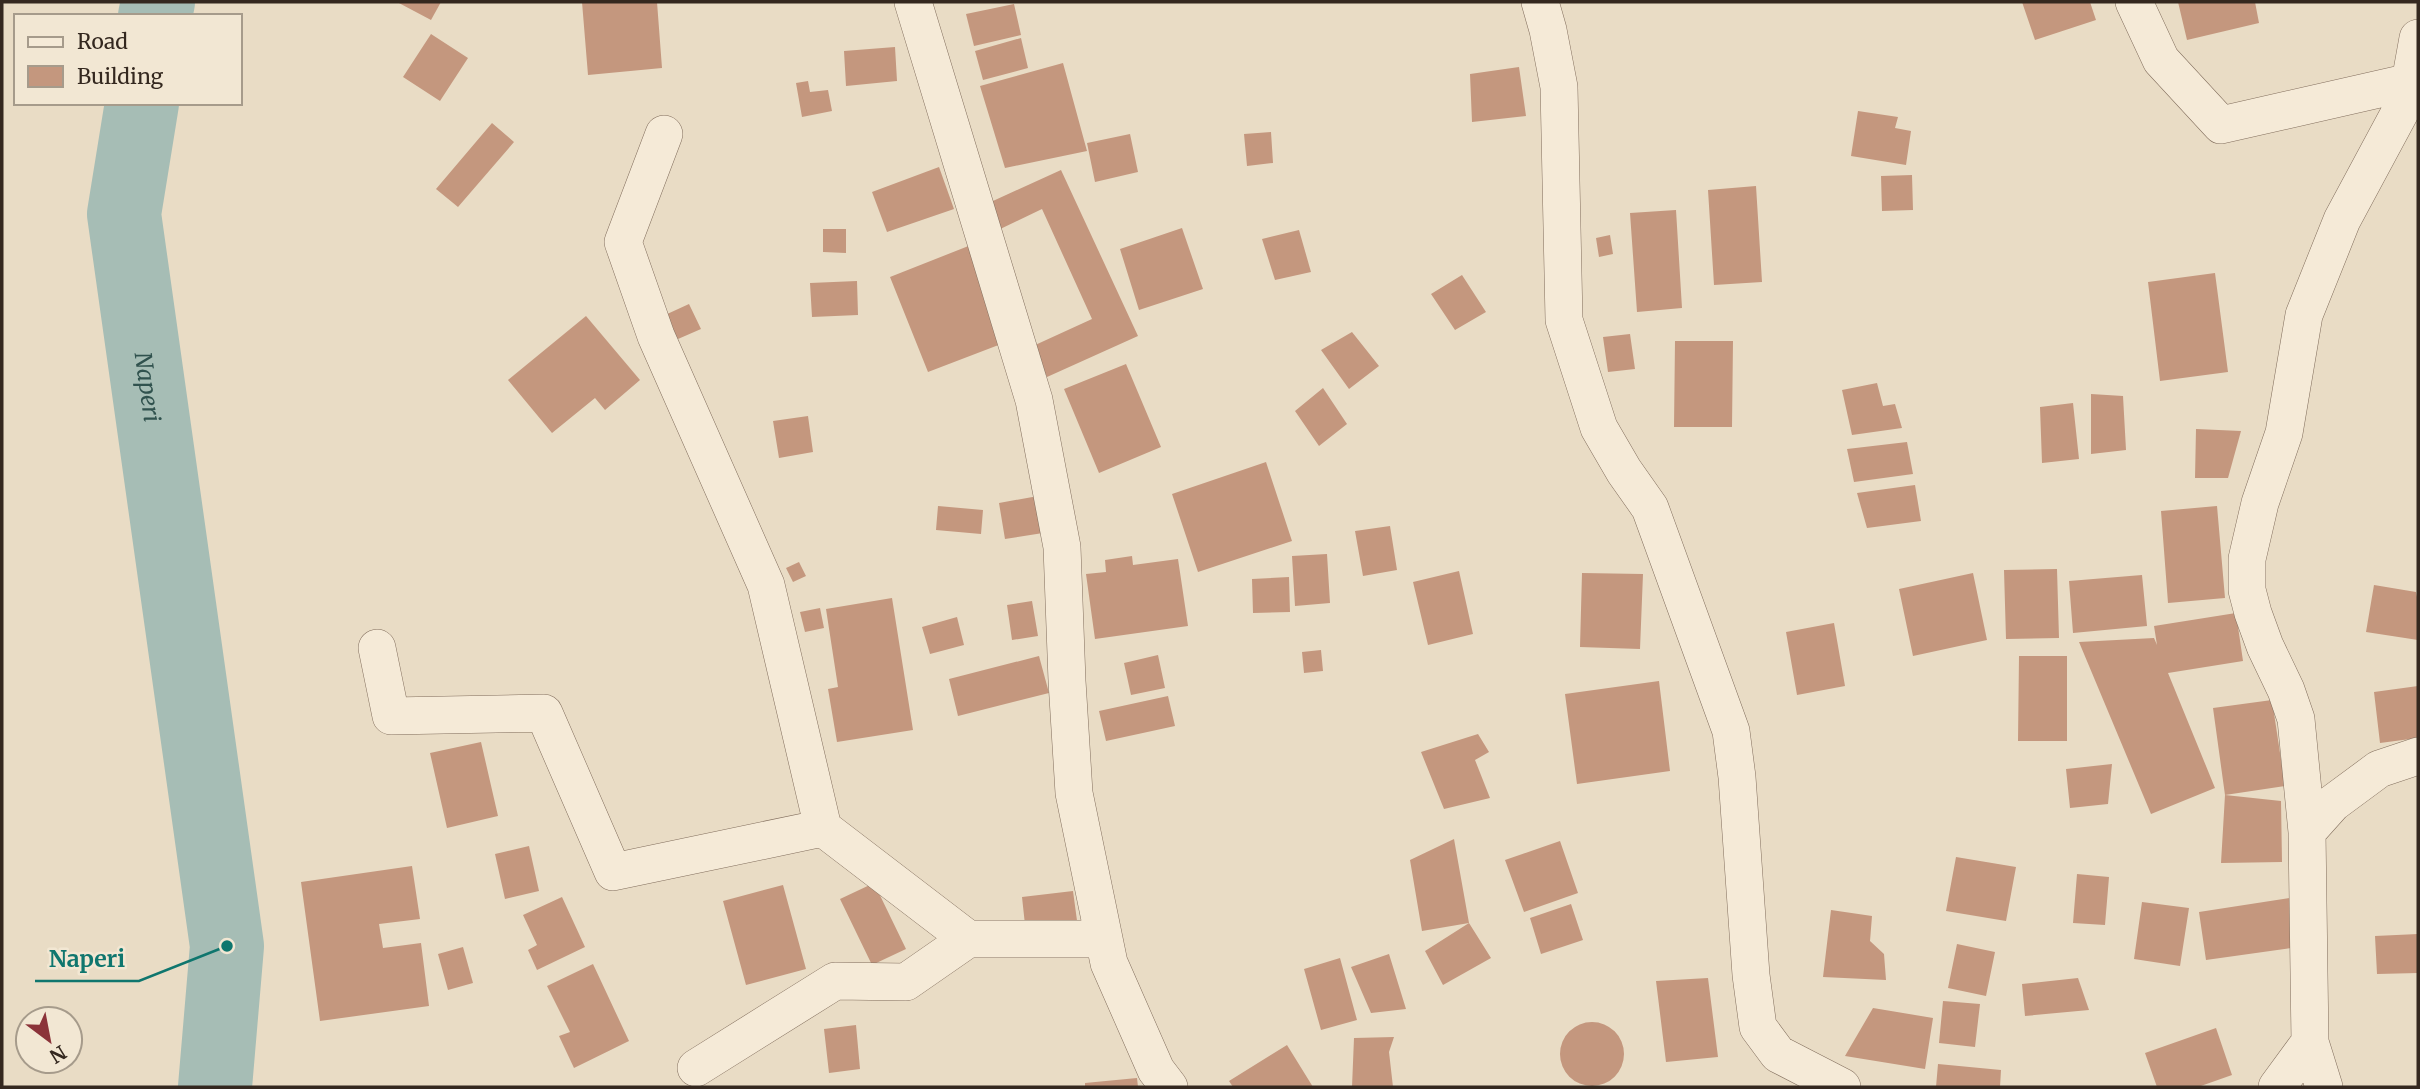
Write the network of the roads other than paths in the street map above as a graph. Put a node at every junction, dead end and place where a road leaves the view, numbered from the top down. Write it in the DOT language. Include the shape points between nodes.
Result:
graph roads {
  1 [pos="913,2"];
  2 [pos="1540,2"];
  3 [pos="2134,2"];
  4 [pos="2418,38"];
  5 [pos="2410,82"];
  6 [pos="664,134"];
  7 [pos="377,648"];
  8 [pos="2418,756"];
  9 [pos="823,828"];
  10 [pos="2307,832"];
  11 [pos="968,939"];
  12 [pos="1104,939"];
  13 [pos="2310,1042"];
  14 [pos="696,1068"];
  15 [pos="1168,1087"];
  16 [pos="1842,1087"];
  17 [pos="2277,1087"];
  18 [pos="2324,1087"];
  1 -- 12 [label="street" via="1034,400 1062,547 1074,793"];
  2 -- 16 [label="street" via="1559,87 1563,320 1600,428 1650,509 1731,731 1758,1027 1778,1054"];
  3 -- 5 [label="street" via="2161,60 2221,125"];
  4 -- 5 [label="street"];
  5 -- 10 [label="street" via="2407,99 2342,220 2304,315 2284,433 2247,559 2253,613 2296,719"];
  6 -- 9 [label="street" via="623,242 656,336 766,585"];
  7 -- 9 [label="street" via="391,716 544,713 613,872"];
  8 -- 10 [label="street" via="2379,769 2333,803"];
  9 -- 11 [label="street"];
  10 -- 13 [label="street"];
  11 -- 12 [label="street"];
  11 -- 14 [label="street" via="906,982 835,981"];
  12 -- 15 [label="street" via="1114,975"];
  13 -- 17 [label="street"];
  13 -- 18 [label="street"];
}
